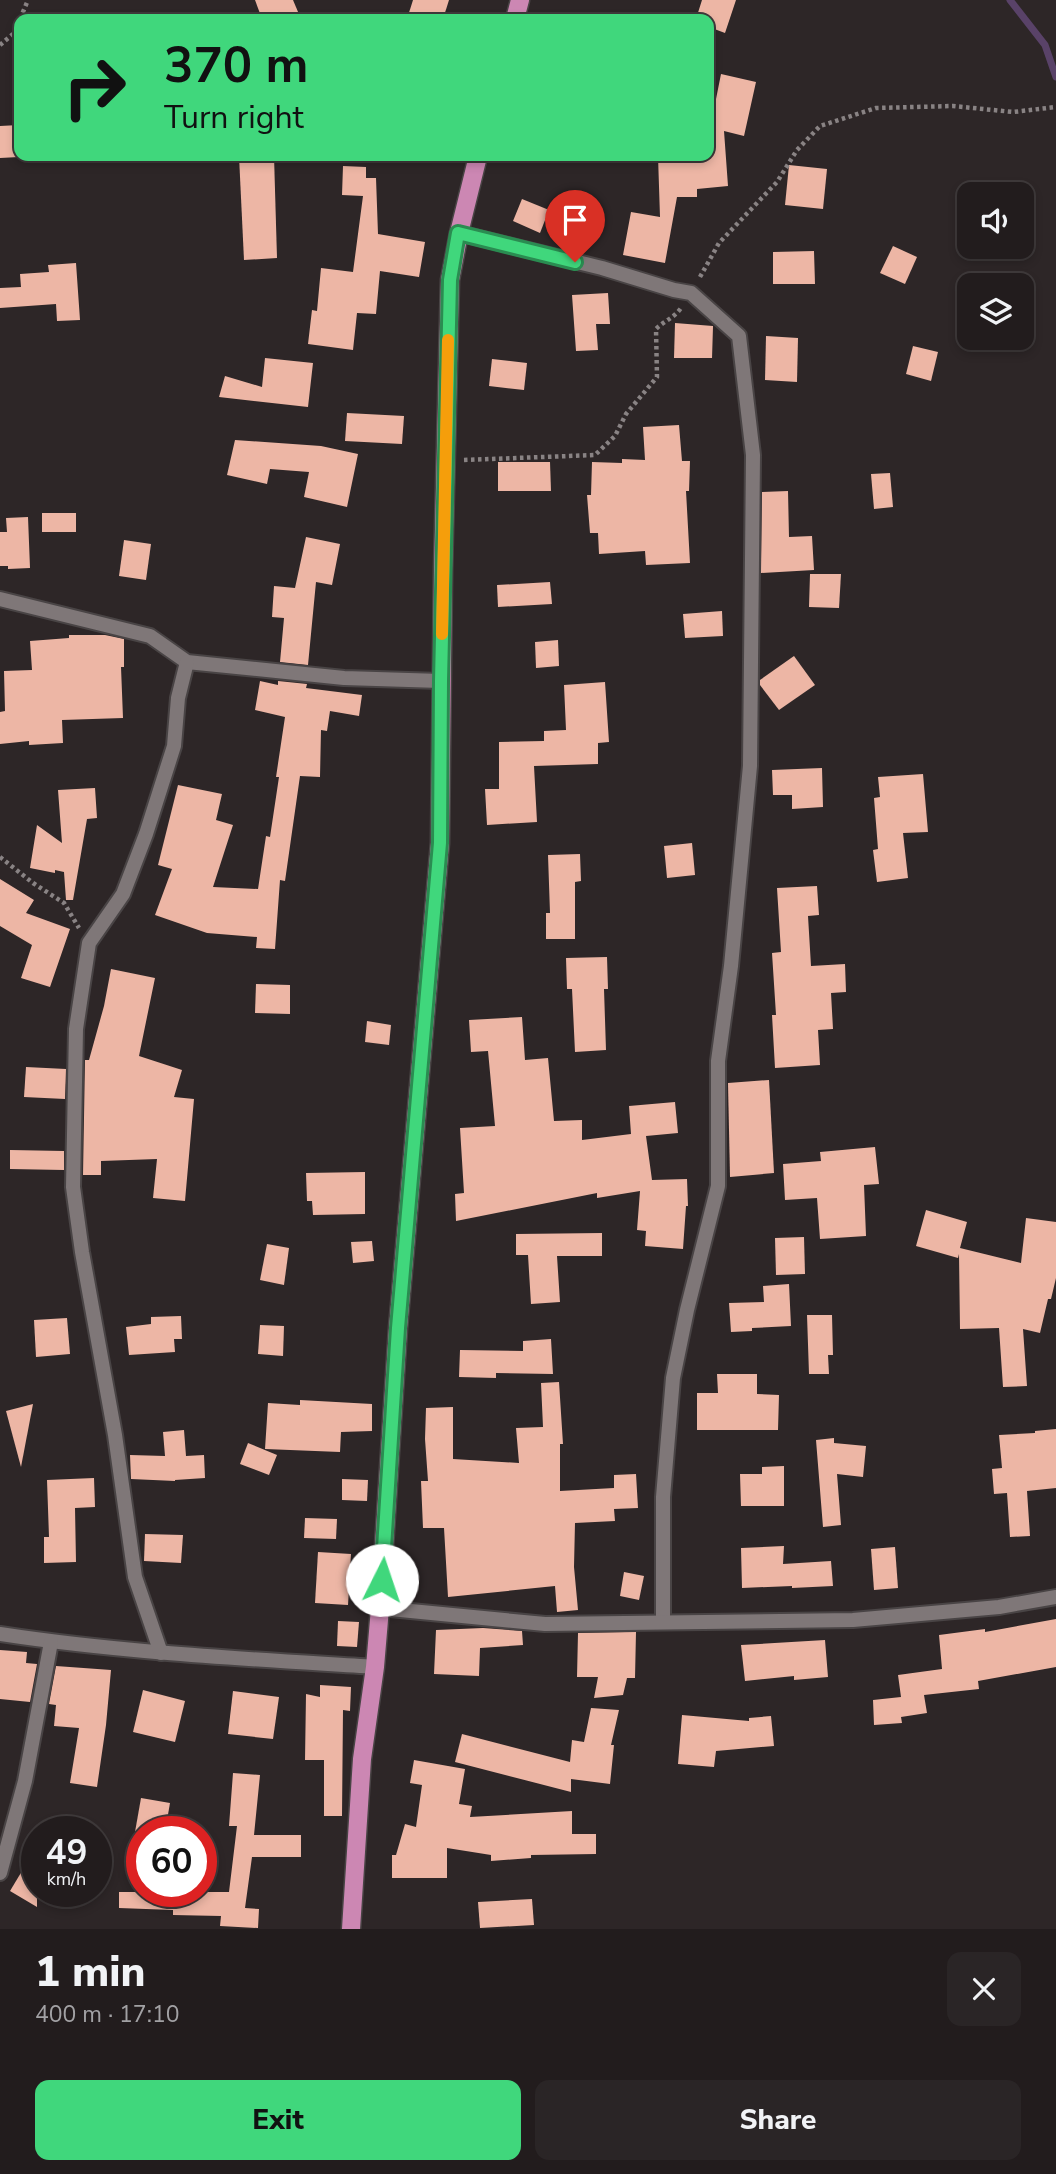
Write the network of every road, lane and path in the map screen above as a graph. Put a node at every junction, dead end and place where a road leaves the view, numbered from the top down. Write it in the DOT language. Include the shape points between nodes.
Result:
graph roads {
  1 [pos="14,32"];
  2 [pos="0,45"];
  3 [pos="1056,107"];
  4 [pos="477,161"];
  5 [pos="458,233"];
  6 [pos="691,293"];
  7 [pos="446,460"];
  8 [pos="0,599"];
  9 [pos="187,662"];
  10 [pos="441,681"];
  11 [pos="0,857"];
  12 [pos="89,943"];
  13 [pos="1056,1597"];
  14 [pos="380,1608"];
  15 [pos="663,1622"];
  16 [pos="0,1634"];
  17 [pos="51,1642"];
  18 [pos="161,1653"];
  19 [pos="375,1667"];
  20 [pos="0,1873"];
  21 [pos="351,1929"];
  1 -- 2 [label="path"];
  3 -- 6 [label="path" via="1013,112 953,106 876,108 820,126 797,150 777,182 719,243"];
  4 -- 5 [label="main road"];
  5 -- 6 [label="street"];
  5 -- 7 [label="main road" via="450,280"];
  6 -- 7 [label="path" via="676,316 656,329 657,377 626,414 615,436 594,455"];
  6 -- 15 [label="street" via="739,336 753,455 751,742 718,1061 718,1186 673,1378 663,1497"];
  7 -- 10 [label="main road"];
  8 -- 9 [label="street" via="150,636"];
  9 -- 10 [label="street" via="344,678"];
  9 -- 12 [label="street" via="177,698 174,746 146,834 123,894"];
  10 -- 14 [label="main road" via="440,843 398,1328"];
  11 -- 12 [label="path" via="64,903"];
  12 -- 18 [label="street" via="76,1029 73,1187 135,1577"];
  13 -- 15 [label="street" via="999,1607 853,1620"];
  14 -- 15 [label="street" via="545,1624"];
  14 -- 19 [label="main road"];
  16 -- 17 [label="street"];
  17 -- 18 [label="street"];
  17 -- 20 [label="street" via="25,1781"];
  18 -- 19 [label="street"];
  19 -- 21 [label="main road" via="362,1759"];
}
